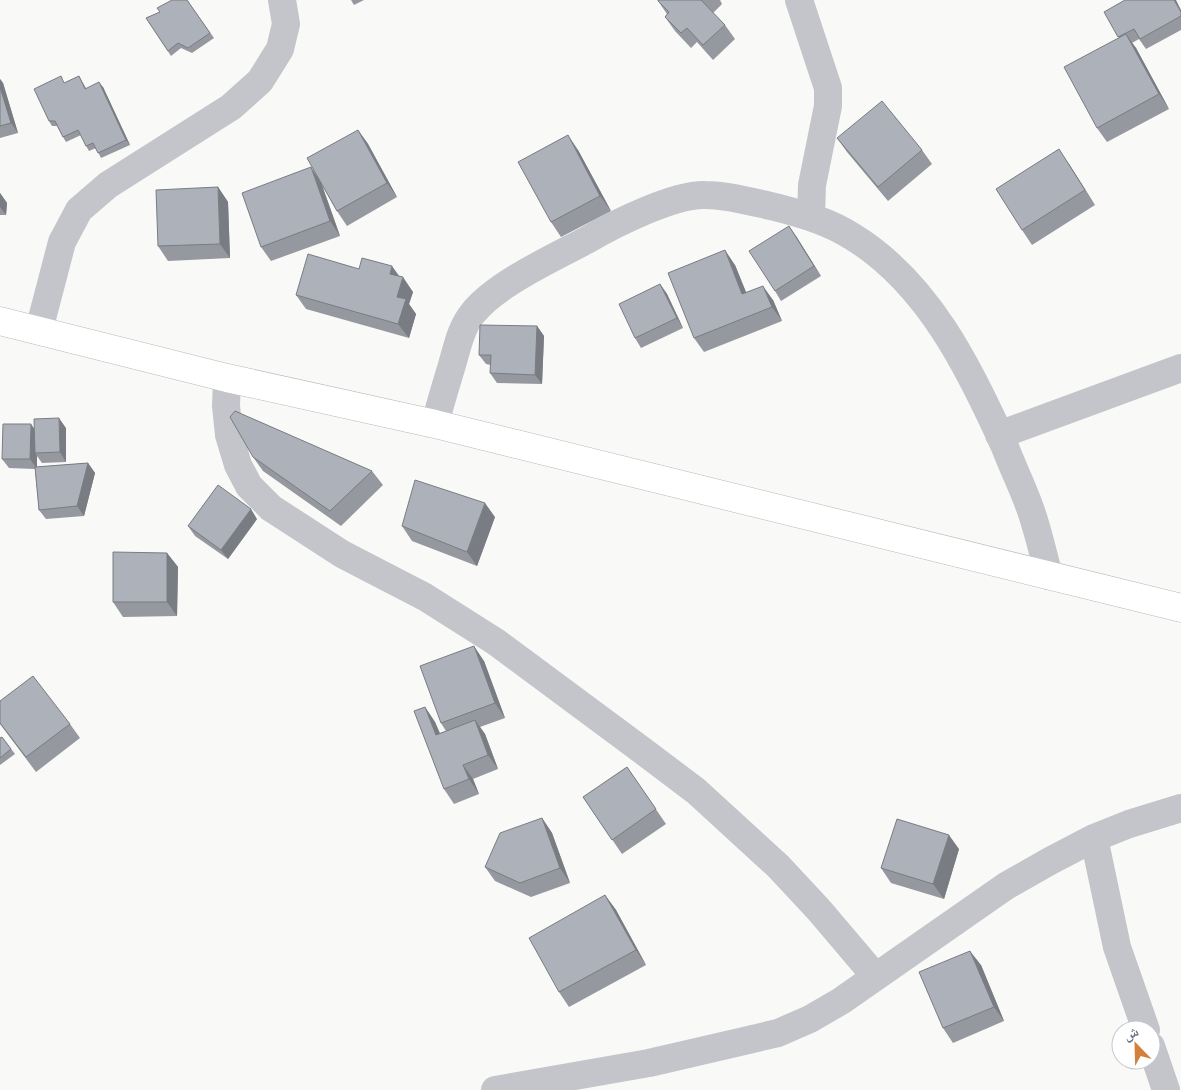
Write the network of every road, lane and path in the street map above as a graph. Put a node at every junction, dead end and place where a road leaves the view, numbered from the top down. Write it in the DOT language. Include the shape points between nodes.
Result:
graph roads {
  1 [pos="282,0"];
  2 [pos="798,0"];
  3 [pos="811,216"];
  4 [pos="0,321"];
  5 [pos="39,330"];
  6 [pos="1181,368"];
  7 [pos="227,378"];
  8 [pos="435,424"];
  9 [pos="999,434"];
  10 [pos="1049,576"];
  11 [pos="1181,608"];
  12 [pos="1181,808"];
  13 [pos="1094,838"];
  14 [pos="875,976"];
  15 [pos="1143,1020"];
  16 [pos="1159,1070"];
  17 [pos="495,1090"];
  18 [pos="1166,1090"];
  1 -- 5 [label="street" via="286,24 280,49 260,82 231,107 108,185 79,210 62,242"];
  2 -- 3 [label="street" via="828,88 828,106 812,185"];
  3 -- 8 [label="street" via="703,194 674,200 602,231 493,293 472,314 460,339"];
  3 -- 9 [label="street" via="854,237 908,283 959,356"];
  4 -- 5 [label="main road"];
  5 -- 7 [label="main road"];
  6 -- 9 [label="street"];
  7 -- 8 [label="main road"];
  7 -- 14 [label="street" via="229,436 238,465 249,486 271,508 342,554 425,597 496,642 644,750 696,791 778,866"];
  8 -- 10 [label="main road"];
  9 -- 10 [label="street" via="1031,509"];
  10 -- 11 [label="main road"];
  12 -- 13 [label="street"];
  13 -- 14 [label="street" via="1006,886"];
  13 -- 15 [label="street" via="1117,947"];
  14 -- 17 [label="street" via="810,1020 778,1033 649,1063"];
  16 -- 18 [label="street"];
}
